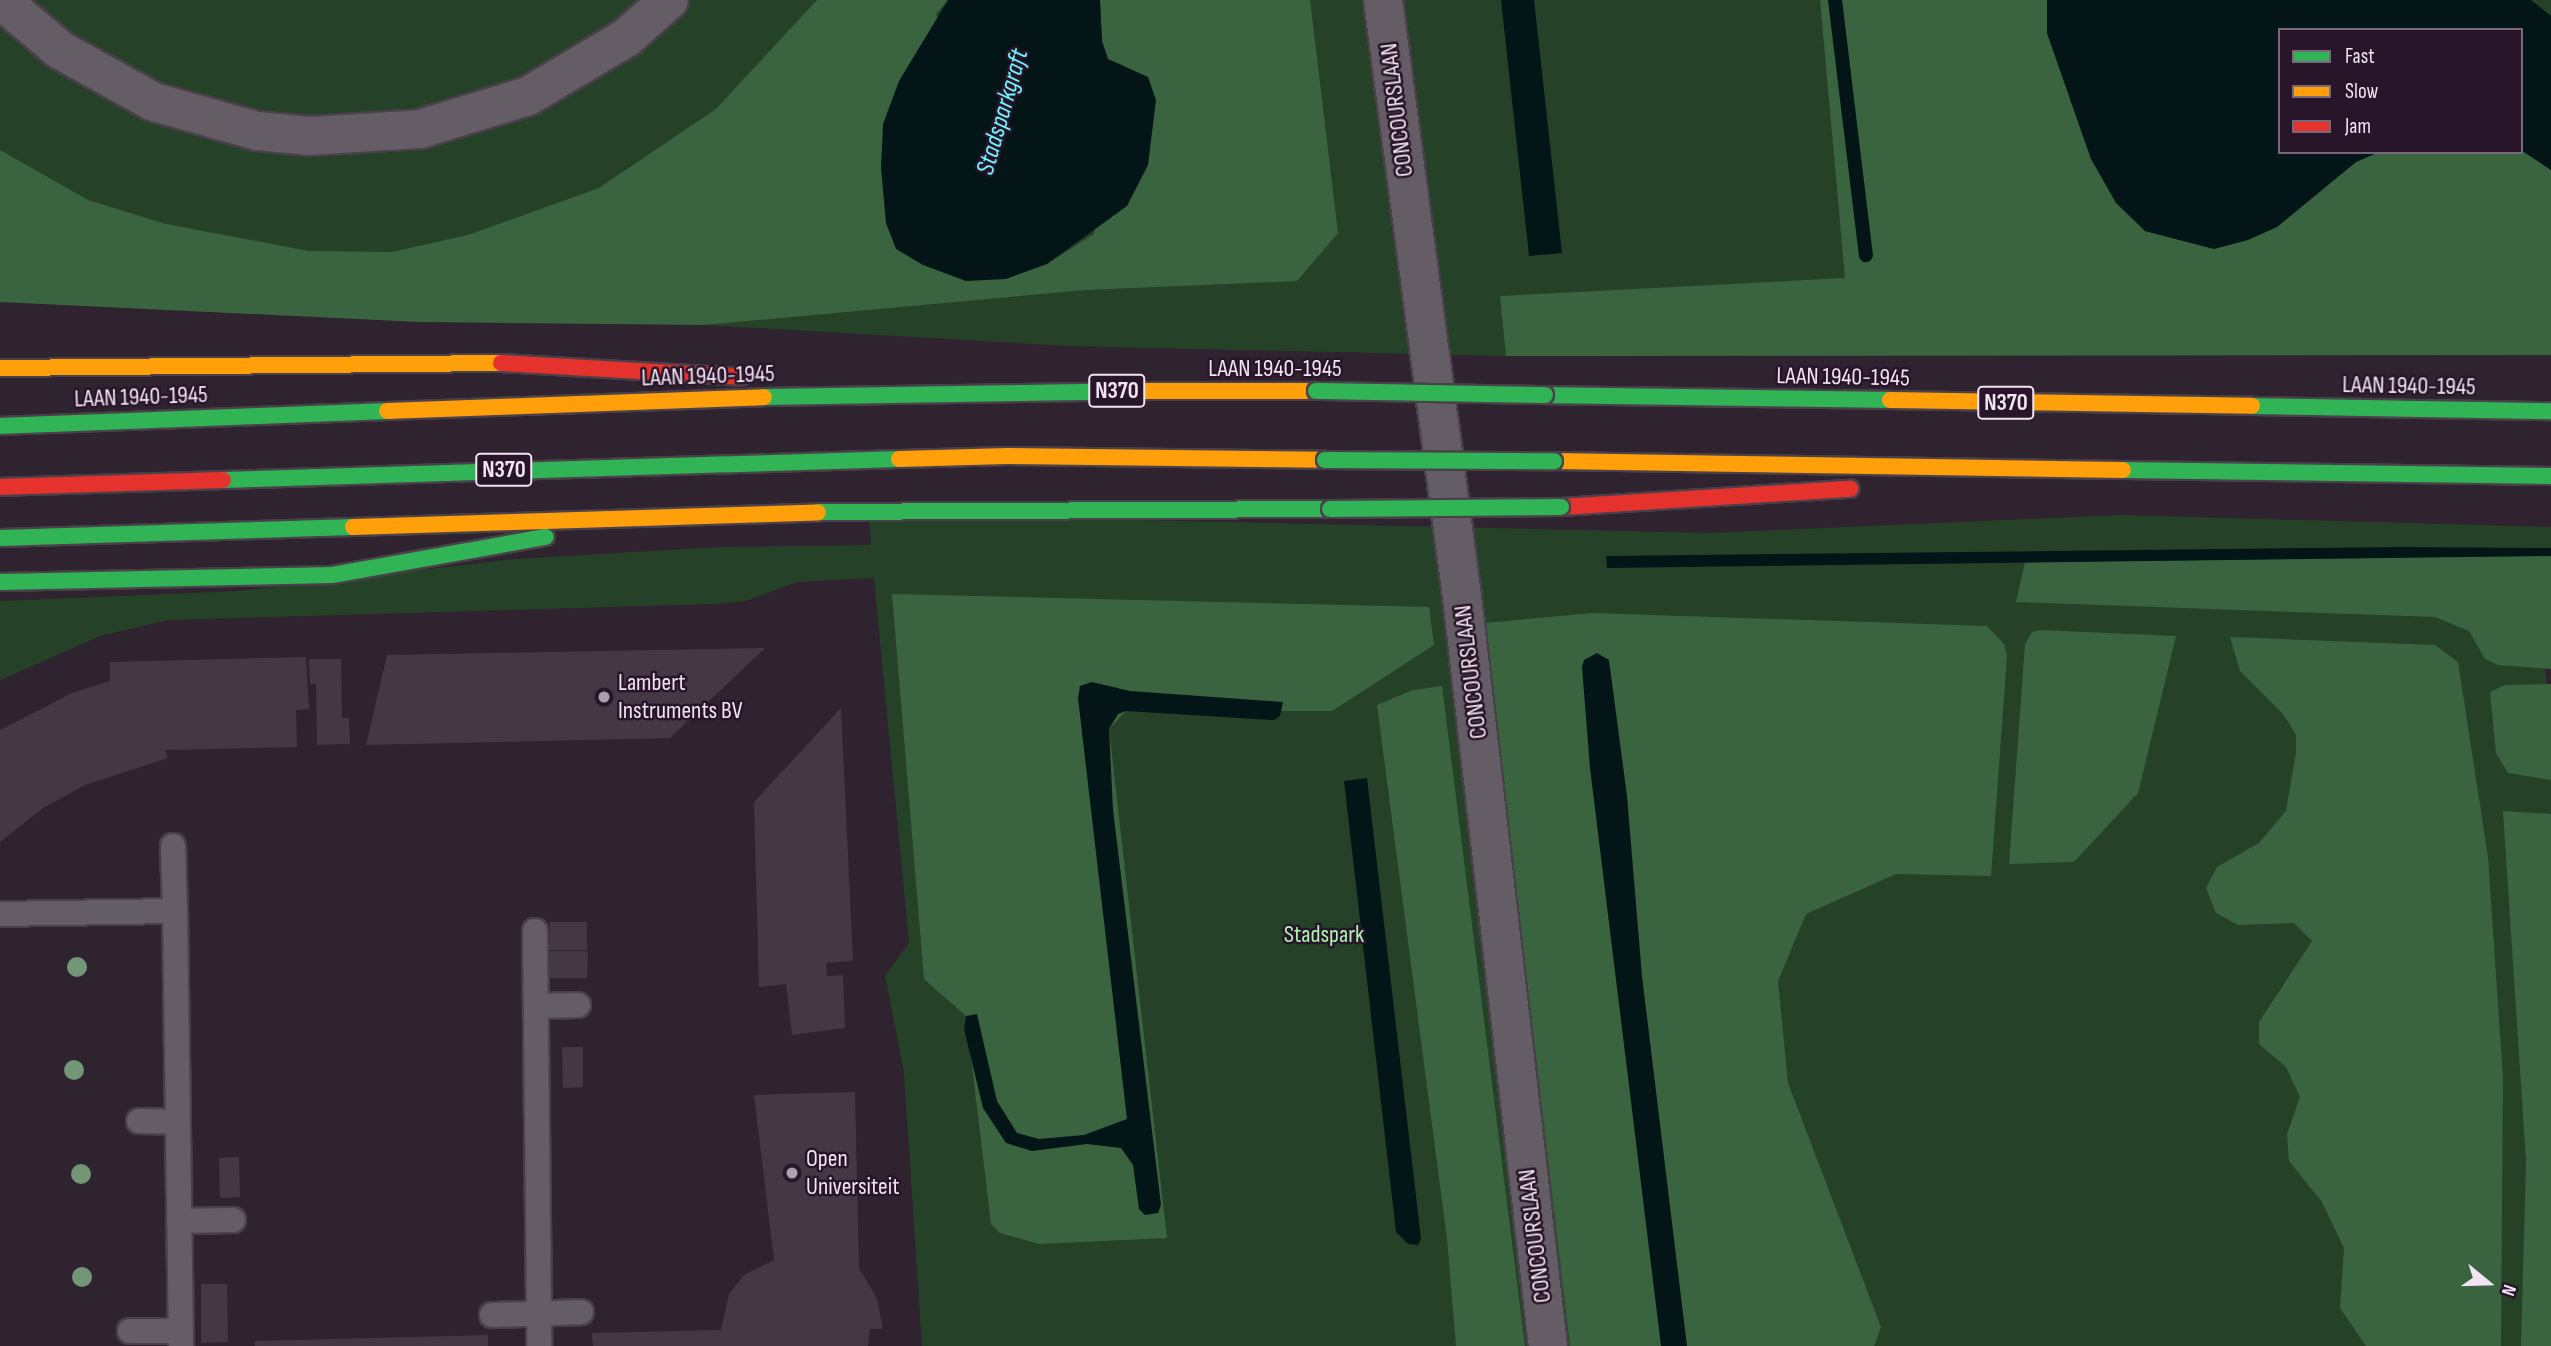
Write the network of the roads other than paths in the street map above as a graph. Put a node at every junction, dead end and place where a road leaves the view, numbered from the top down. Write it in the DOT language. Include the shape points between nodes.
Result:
graph roads {
  1 [pos="1,0"];
  2 [pos="669,0"];
  3 [pos="1383,0"];
  4 [pos="0,368"];
  5 [pos="918,391"];
  6 [pos="2551,411"];
  7 [pos="0,426"];
  8 [pos="2135,470"];
  9 [pos="2551,476"];
  10 [pos="1917,484"];
  11 [pos="0,487"];
  12 [pos="1862,488"];
  13 [pos="665,514"];
  14 [pos="0,538"];
  15 [pos="0,582"];
  16 [pos="173,846"];
  17 [pos="175,911"];
  18 [pos="0,914"];
  19 [pos="535,931"];
  20 [pos="578,1005"];
  21 [pos="536,1006"];
  22 [pos="139,1121"];
  23 [pos="178,1122"];
  24 [pos="233,1220"];
  25 [pos="179,1221"];
  26 [pos="581,1312"];
  27 [pos="539,1313"];
  28 [pos="492,1314"];
  29 [pos="130,1331"];
  30 [pos="181,1339"];
  31 [pos="539,1346"];
  32 [pos="1548,1346"];
  1 -- 2 [label="street" via="60,50 154,102 257,131 310,136 420,129 528,96 616,44"];
  3 -- 32 [label="street, CONCOURSLAAN" via="1462,597"];
  4 -- 5 [label="highway, N370" via="418,361 607,366"];
  5 -- 6 [label="highway, LAAN 1940-1945 / N370, bridge" via="1316,391"];
  5 -- 7 [label="highway, LAAN 1940-1945 / N370"];
  8 -- 9 [label="highway, N370"];
  8 -- 10 [label="highway, N370"];
  8 -- 11 [label="highway, N370, bridge" via="1008,456"];
  12 -- 13 [label="highway, N370, bridge" via="1561,507 944,508"];
  13 -- 14 [label="highway, N370"];
  13 -- 15 [label="highway, N370" via="332,575"];
  16 -- 17 [label="lane"];
  17 -- 18 [label="lane"];
  17 -- 23 [label="lane"];
  19 -- 21 [label="lane"];
  20 -- 21 [label="lane"];
  21 -- 27 [label="lane"];
  22 -- 23 [label="lane"];
  23 -- 25 [label="lane"];
  24 -- 25 [label="lane"];
  25 -- 30 [label="lane"];
  26 -- 27 [label="lane"];
  27 -- 28 [label="lane"];
  27 -- 31 [label="lane"];
  29 -- 30 [label="lane"];
}
